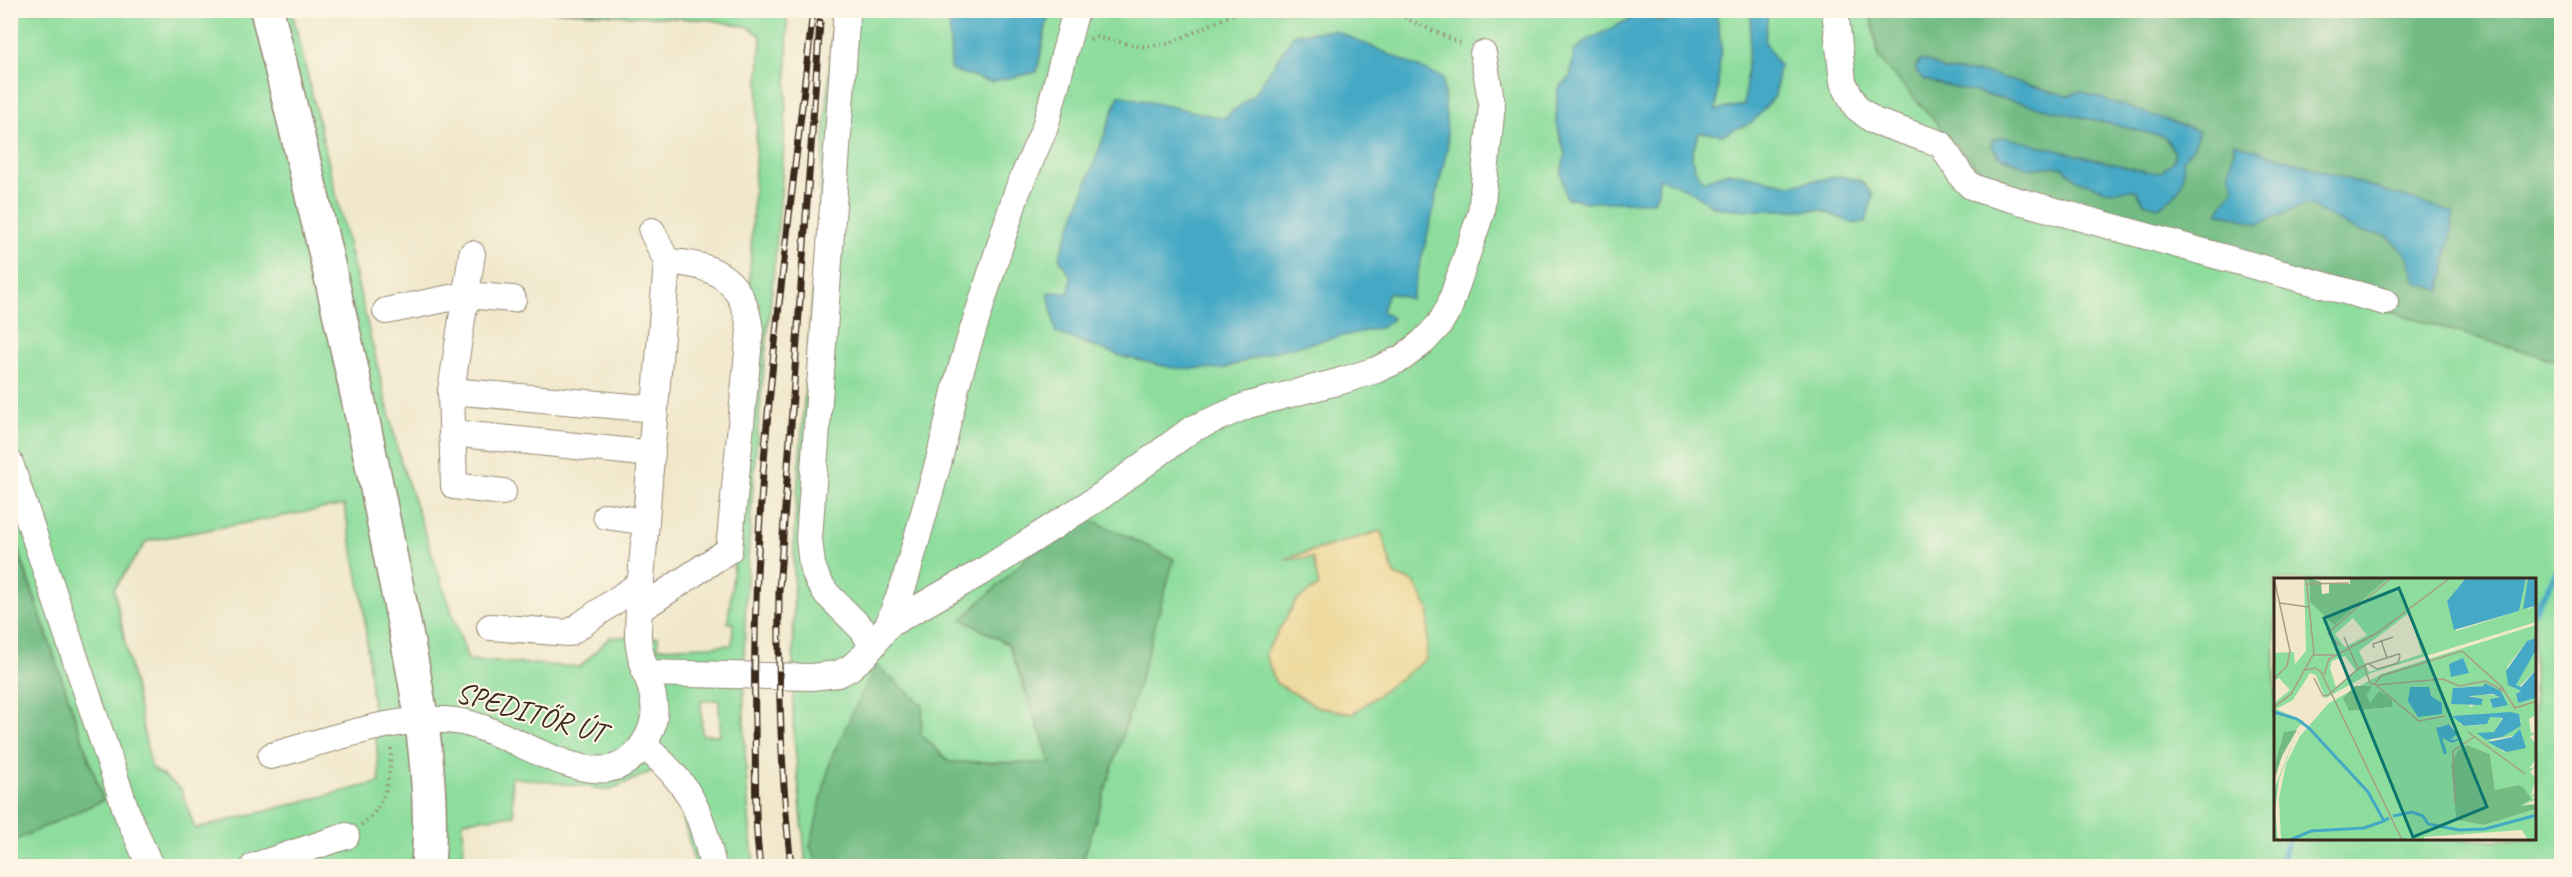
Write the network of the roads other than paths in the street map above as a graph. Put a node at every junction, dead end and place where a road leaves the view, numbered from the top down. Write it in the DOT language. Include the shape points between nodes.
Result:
graph roads {
  1 [pos="267,10"];
  2 [pos="848,10"];
  3 [pos="1076,10"];
  4 [pos="1835,10"];
  5 [pos="1483,54"];
  6 [pos="652,231"];
  7 [pos="471,254"];
  8 [pos="667,262"];
  9 [pos="465,295"];
  10 [pos="513,299"];
  11 [pos="2385,302"];
  12 [pos="386,311"];
  13 [pos="450,391"];
  14 [pos="655,409"];
  15 [pos="452,433"];
  16 [pos="652,454"];
  17 [pos="10,463"];
  18 [pos="503,492"];
  19 [pos="606,516"];
  20 [pos="646,522"];
  21 [pos="641,583"];
  22 [pos="638,622"];
  23 [pos="888,625"];
  24 [pos="490,627"];
  25 [pos="869,650"];
  26 [pos="645,672"];
  27 [pos="406,723"];
  28 [pos="643,745"];
  29 [pos="271,756"];
  30 [pos="346,836"];
  31 [pos="150,867"];
  32 [pos="254,867"];
  33 [pos="428,867"];
  34 [pos="713,867"];
  1 -- 27 [label="main road" via="361,406"];
  2 -- 25 [label="street" via="809,539 818,581 862,629"];
  3 -- 23 [label="street" via="1045,128 1017,192 970,339 924,517"];
  4 -- 11 [label="street" via="1843,82 1856,107 1874,121 1941,144 1971,186"];
  5 -- 23 [label="street" via="1492,105 1481,213 1449,308 1423,342 1376,370 1248,405 1191,429 1091,502 985,570"];
  6 -- 8 [label="street"];
  7 -- 9 [label="street"];
  8 -- 14 [label="street, SPEDITŐR ÚT"];
  8 -- 22 [label="street" via="704,266 728,280 745,306 750,330 729,550"];
  9 -- 10 [label="street"];
  9 -- 12 [label="street"];
  9 -- 13 [label="street"];
  13 -- 14 [label="street"];
  13 -- 15 [label="street"];
  14 -- 16 [label="street, SPEDITŐR ÚT"];
  15 -- 16 [label="street"];
  15 -- 18 [label="street" via="454,486"];
  16 -- 20 [label="street, SPEDITŐR ÚT"];
  17 -- 31 [label="street" via="127,813"];
  19 -- 20 [label="street"];
  20 -- 21 [label="street, SPEDITŐR ÚT"];
  21 -- 22 [label="street, SPEDITŐR ÚT"];
  21 -- 24 [label="street" via="569,633"];
  22 -- 26 [label="street, SPEDITŐR ÚT"];
  23 -- 25 [label="street"];
  25 -- 26 [label="street" via="850,668 828,676"];
  26 -- 28 [label="street, SPEDITŐR ÚT" via="654,718"];
  27 -- 28 [label="street, SPEDITŐR ÚT" via="443,719 464,722 522,743 550,758 595,769 622,764"];
  27 -- 29 [label="street, SPEDITŐR ÚT"];
  27 -- 33 [label="main road" via="428,771"];
  28 -- 34 [label="street" via="673,770 687,789"];
  30 -- 32 [label="street"];
}
